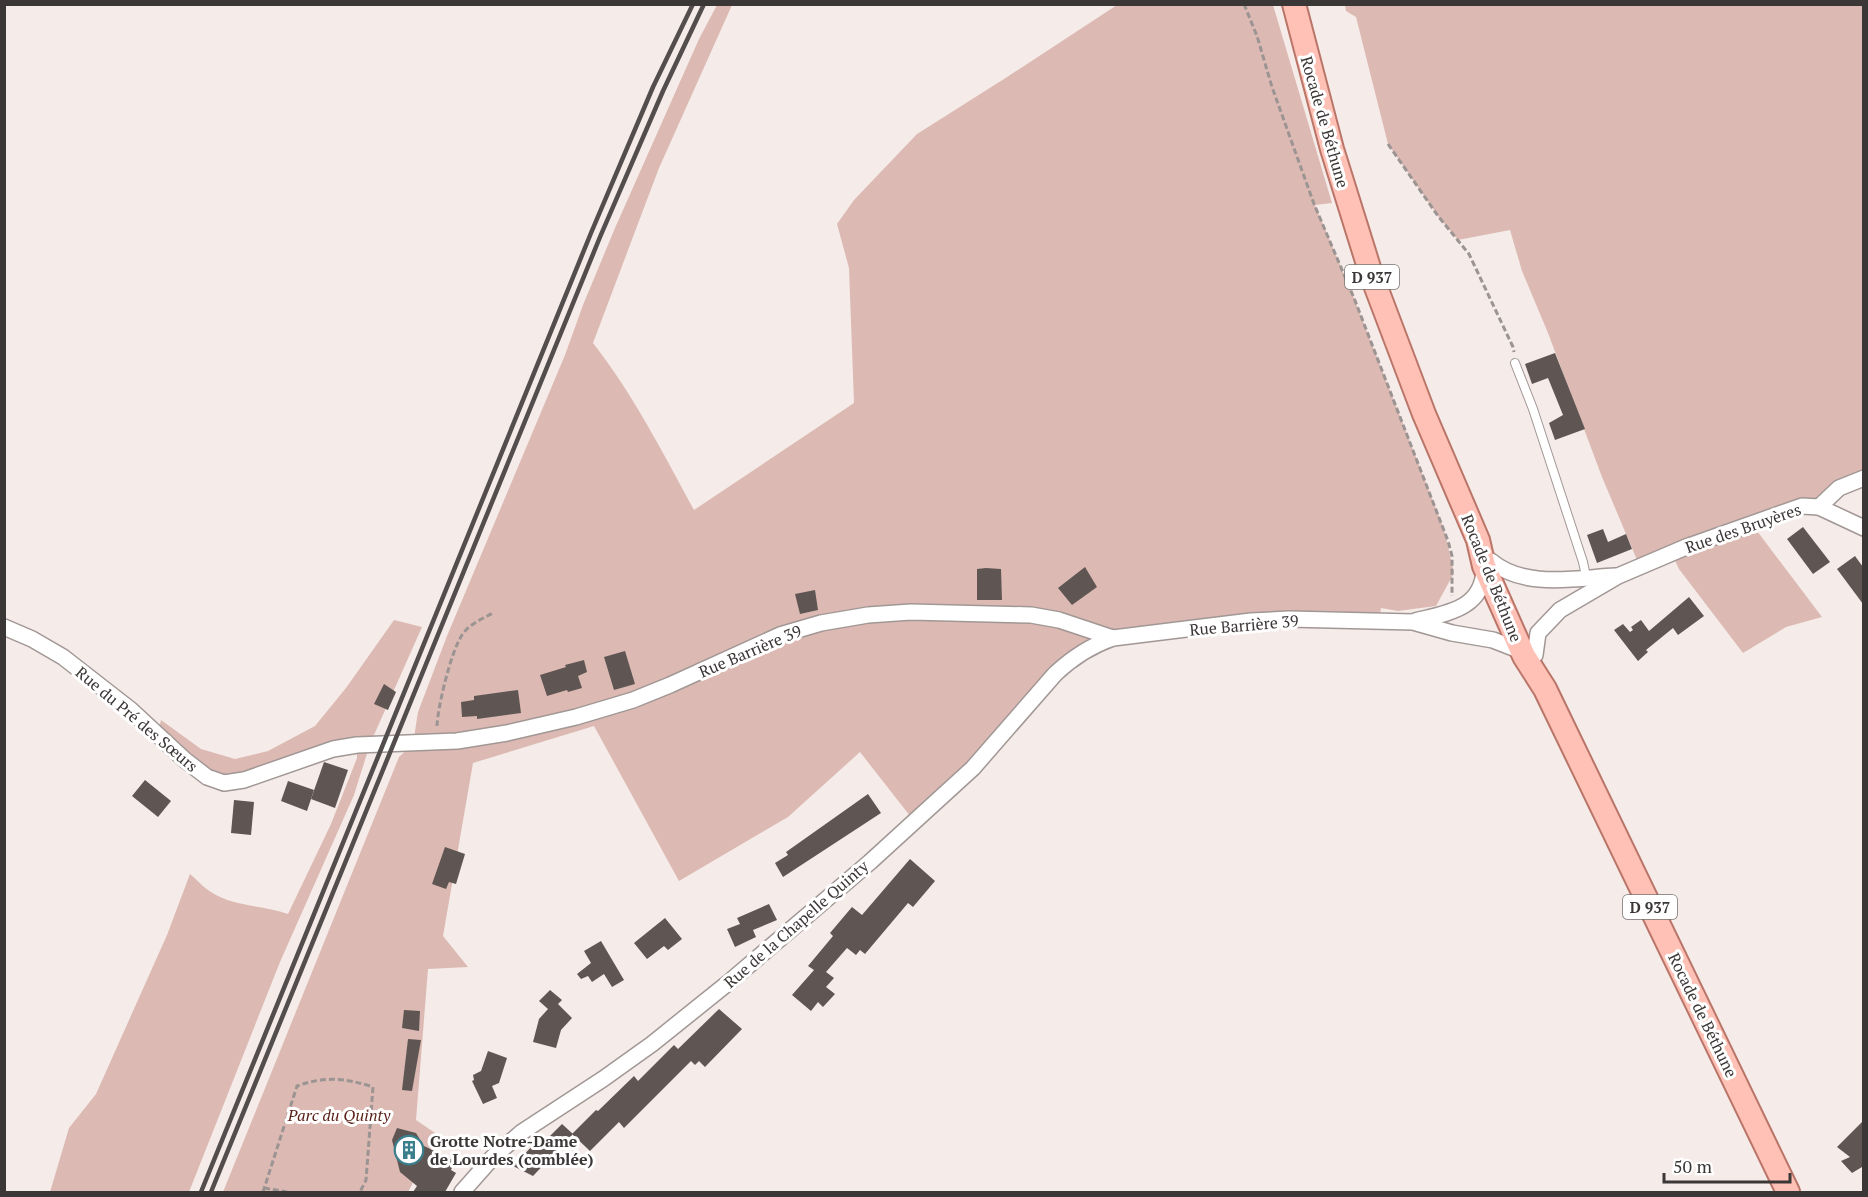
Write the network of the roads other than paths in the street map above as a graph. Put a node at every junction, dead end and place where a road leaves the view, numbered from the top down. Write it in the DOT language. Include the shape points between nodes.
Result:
graph roads {
  1 [pos="1294,4"];
  2 [pos="1515,363"];
  3 [pos="1863,478"];
  4 [pos="1819,507"];
  5 [pos="1863,528"];
  6 [pos="1487,563"];
  7 [pos="1618,576"];
  8 [pos="1586,578"];
  9 [pos="1590,593"];
  10 [pos="1413,622"];
  11 [pos="4,627"];
  12 [pos="1113,638"];
  13 [pos="1529,656"];
  14 [pos="207,777"];
  15 [pos="1756,1124"];
  16 [pos="462,1192"];
  17 [pos="1779,1192"];
  18 [pos="1788,1192"];
  1 -- 6 [label="main road, Rocade de Béthune / D 937" via="1332,149 1371,274"];
  2 -- 8 [label="lane"];
  3 -- 4 [label="street, Rue des Bruyères" via="1839,488"];
  4 -- 5 [label="street"];
  4 -- 7 [label="street, Rue des Bruyères" via="1784,511"];
  6 -- 8 [label="street, Rue des Bruyères" via="1547,581"];
  6 -- 10 [label="street, Rue Barrière 39" via="1480,591 1466,604"];
  6 -- 13 [label="main road, Rocade de Béthune / D 937"];
  7 -- 8 [label="street, Rue des Bruyères"];
  7 -- 9 [label="street, Rue des Bruyères"];
  8 -- 9 [label="lane"];
  9 -- 13 [label="street, Rue des Bruyères" via="1560,610 1538,633"];
  10 -- 12 [label="street, Rue Barrière 39" via="1261,621"];
  10 -- 13 [label="street, Rue Barrière 39" via="1493,640"];
  11 -- 14 [label="street, Rue du Pré des Sœurs" via="63,657"];
  12 -- 14 [label="street, Rue Barrière 39" via="1031,615 911,612 847,618 780,635 670,686 597,711 457,741 343,747 244,780 224,783"];
  12 -- 16 [label="street, Rue de la Chapelle Quinty" via="1070,660 973,768 870,862 652,1044 522,1132"];
  13 -- 15 [label="main road, Rocade de Béthune / D 937"];
  15 -- 17 [label="main road, Rocade de Béthune / D 937"];
  15 -- 18 [label="main road, Rocade de Béthune / D 937"];
}
